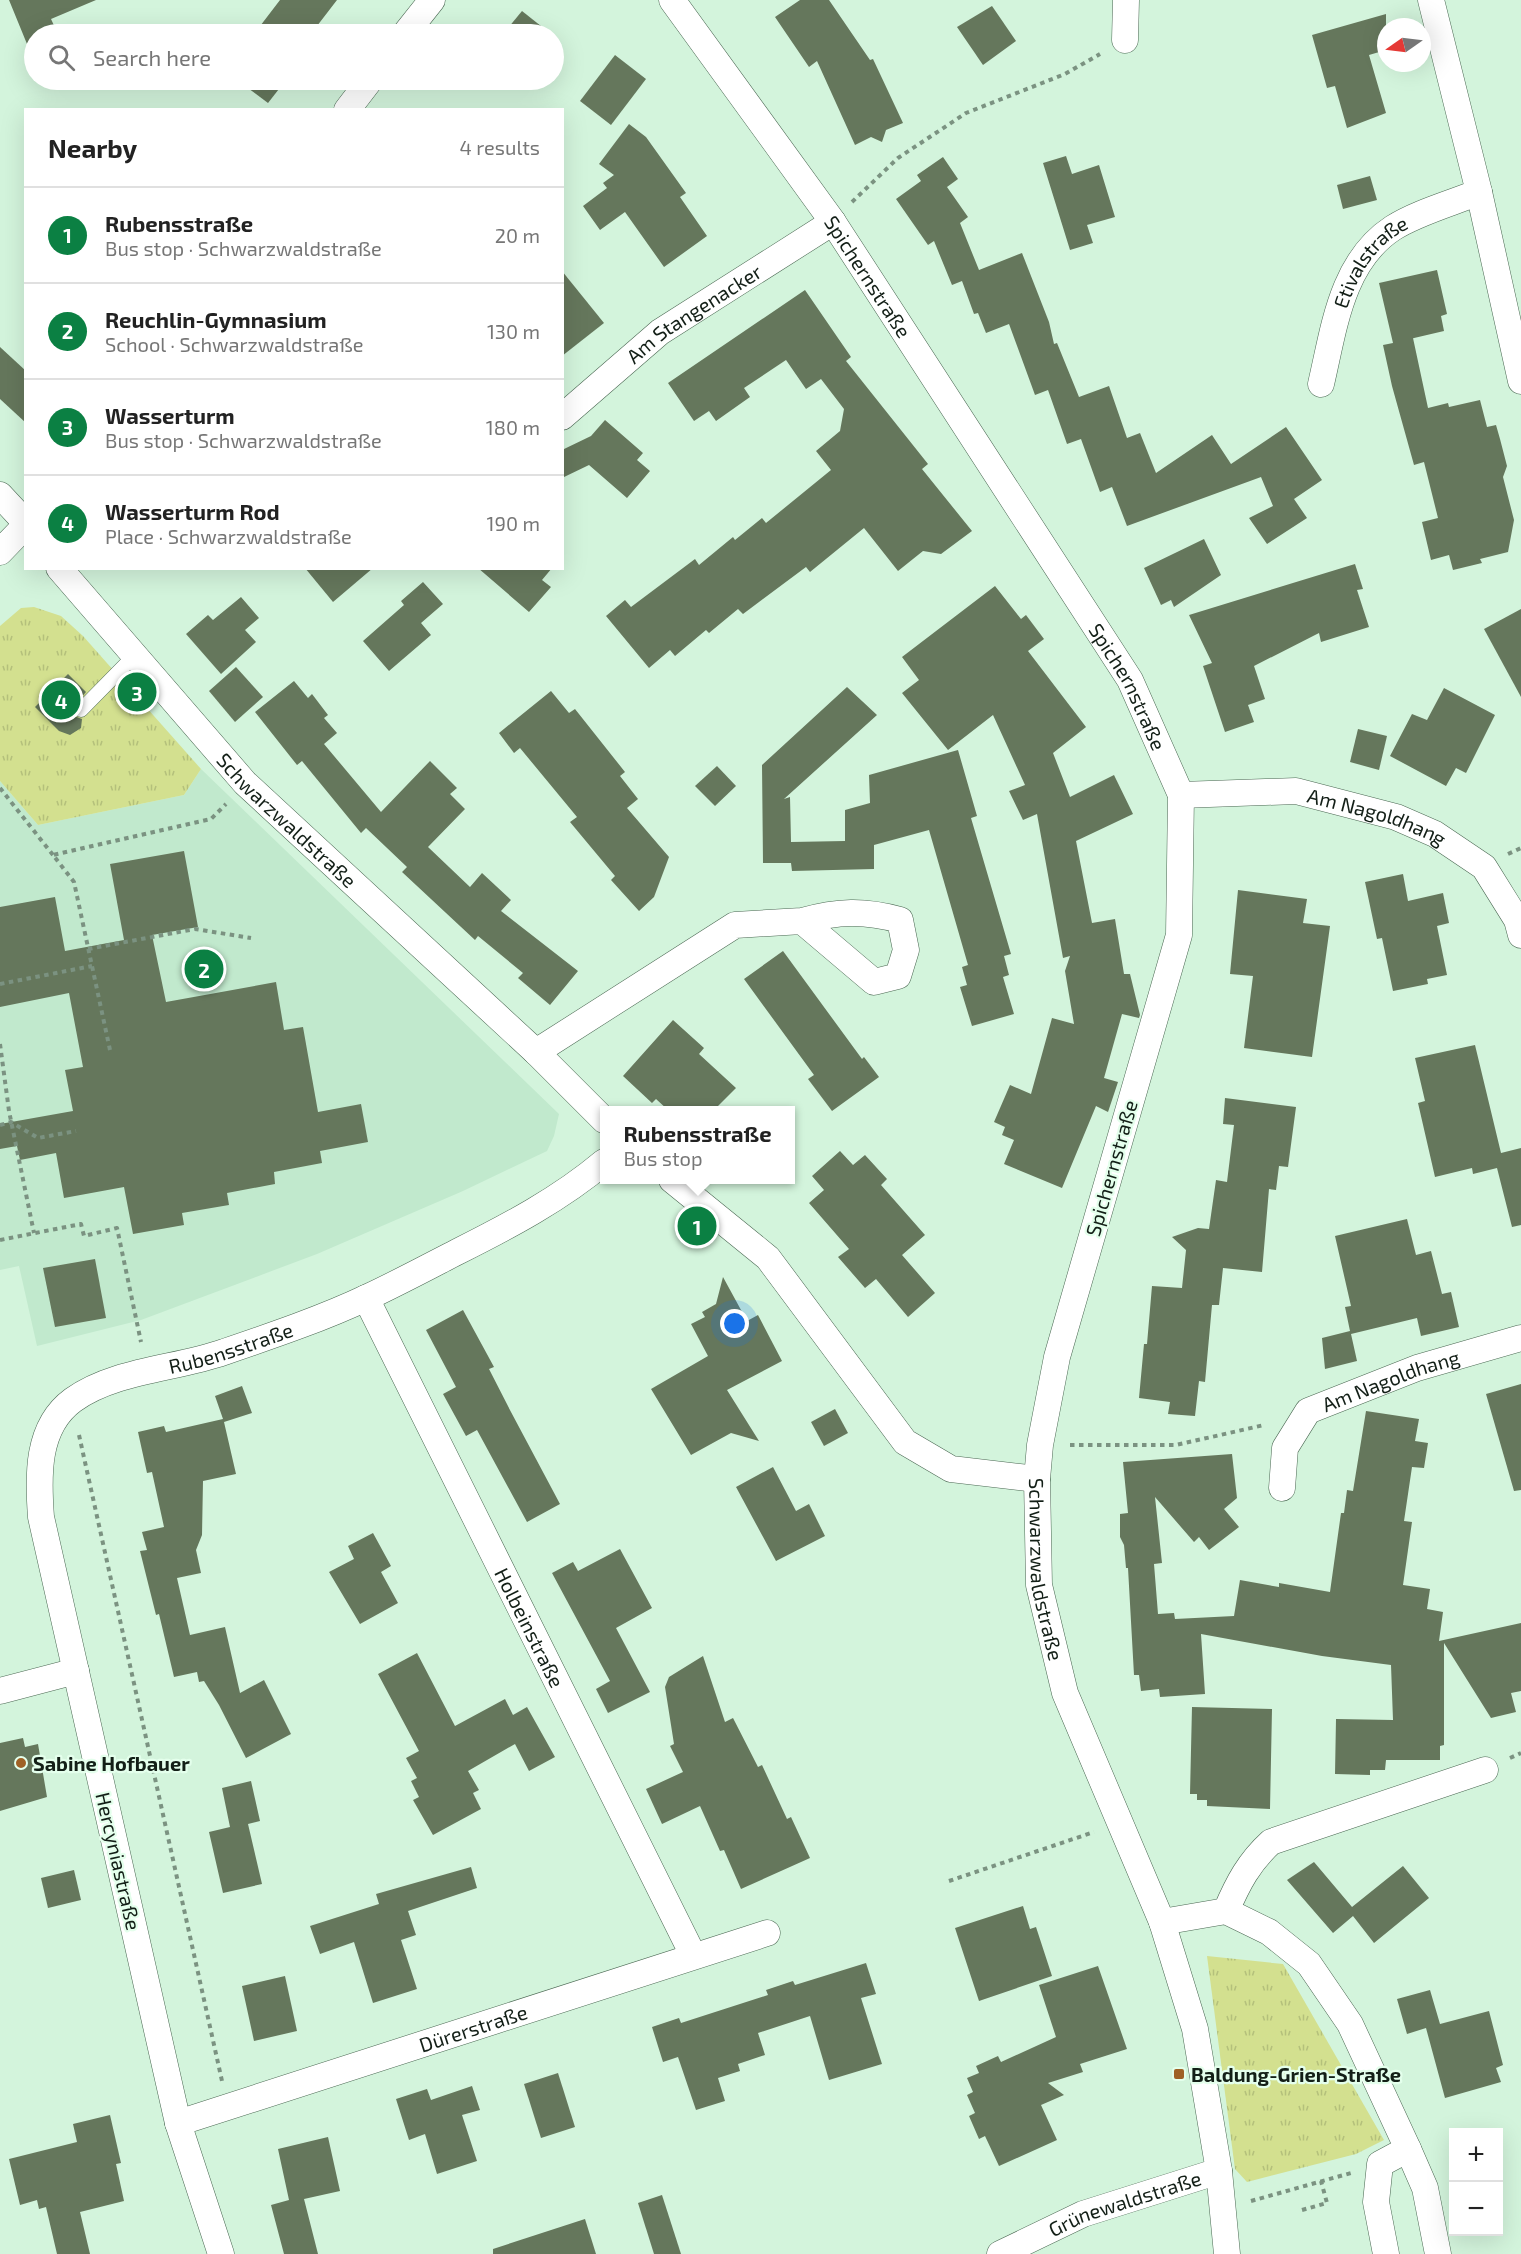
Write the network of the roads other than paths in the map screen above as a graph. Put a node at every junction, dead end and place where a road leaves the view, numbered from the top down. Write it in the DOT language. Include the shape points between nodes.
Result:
graph roads {
  1 [pos="432,0"];
  2 [pos="672,0"];
  3 [pos="1126,0"];
  4 [pos="1431,0"];
  5 [pos="413,24"];
  6 [pos="1125,40"];
  7 [pos="362,90"];
  8 [pos="349,108"];
  9 [pos="1479,192"];
  10 [pos="832,222"];
  11 [pos="1521,381"];
  12 [pos="1321,384"];
  13 [pos="564,415"];
  14 [pos="0,495"];
  15 [pos="24,522"];
  16 [pos="24,526"];
  17 [pos="0,552"];
  18 [pos="61,570"];
  19 [pos="136,654"];
  20 [pos="81,710"];
  21 [pos="1181,795"];
  22 [pos="802,921"];
  23 [pos="1521,936"];
  24 [pos="536,1052"];
  25 [pos="600,1116"];
  26 [pos="600,1165"];
  27 [pos="678,1184"];
  28 [pos="366,1298"];
  29 [pos="1521,1338"];
  30 [pos="72,1401"];
  31 [pos="1037,1479"];
  32 [pos="1282,1488"];
  33 [pos="76,1671"];
  34 [pos="0,1691"];
  35 [pos="1485,1770"];
  36 [pos="1226,1911"];
  37 [pos="1162,1922"];
  38 [pos="767,1933"];
  39 [pos="693,1955"];
  40 [pos="178,2123"];
  41 [pos="1408,2149"];
  42 [pos="1219,2171"];
  43 [pos="221,2254"];
  44 [pos="1000,2254"];
  45 [pos="1227,2254"];
  46 [pos="1386,2254"];
  47 [pos="1438,2254"];
  1 -- 5 [label="street"];
  2 -- 10 [label="street, Spichernstraße"];
  3 -- 6 [label="street"];
  4 -- 9 [label="street"];
  7 -- 8 [label="street"];
  9 -- 11 [label="street"];
  9 -- 12 [label="street, Etivalstraße" via="1394,228 1364,252 1349,278"];
  10 -- 13 [label="street, Am Stangenacker" via="660,332"];
  10 -- 21 [label="street, Spichernstraße" via="1130,680"];
  14 -- 15 [label="street"];
  16 -- 17 [label="street"];
  18 -- 19 [label="street, Schwarzwaldstraße"];
  19 -- 20 [label="lane"];
  19 -- 24 [label="street, Schwarzwaldstraße" via="245,783"];
  21 -- 23 [label="street, Am Nagoldhang" via="1296,791 1396,817 1435,834 1484,867 1517,920"];
  21 -- 31 [label="street, Spichernstraße" via="1179,935 1057,1356"];
  22 -- 24 [label="street" via="735,925"];
  24 -- 25 [label="street, Schwarzwaldstraße"];
  26 -- 28 [label="street, Rubensstraße" via="512,1224"];
  27 -- 31 [label="street, Schwarzwaldstraße" via="768,1258 905,1442 951,1468"];
  28 -- 30 [label="street, Rubensstraße" via="222,1353 99,1386"];
  28 -- 39 [label="street, Holbeinstraße"];
  29 -- 32 [label="street, Am Nagoldhang" via="1417,1368 1308,1411 1285,1448"];
  30 -- 33 [label="street, Hercyniastraße" via="56,1419 43,1444 39,1481 41,1517"];
  31 -- 37 [label="street, Schwarzwaldstraße" via="1039,1585 1065,1693"];
  33 -- 34 [label="street"];
  33 -- 40 [label="street, Hercyniastraße"];
  35 -- 36 [label="street" via="1271,1842 1253,1858"];
  36 -- 37 [label="street"];
  36 -- 41 [label="street" via="1269,1932 1309,1964 1350,2024"];
  37 -- 42 [label="street" via="1195,2029"];
  38 -- 39 [label="street, Dürerstraße"];
  39 -- 40 [label="street, Dürerstraße"];
  40 -- 43 [label="street, Hercyniastraße"];
  41 -- 46 [label="street" via="1380,2164 1376,2202"];
  41 -- 47 [label="street" via="1425,2188"];
  42 -- 44 [label="street, Grünewaldstraße" via="1083,2214"];
  42 -- 45 [label="street"];
}
